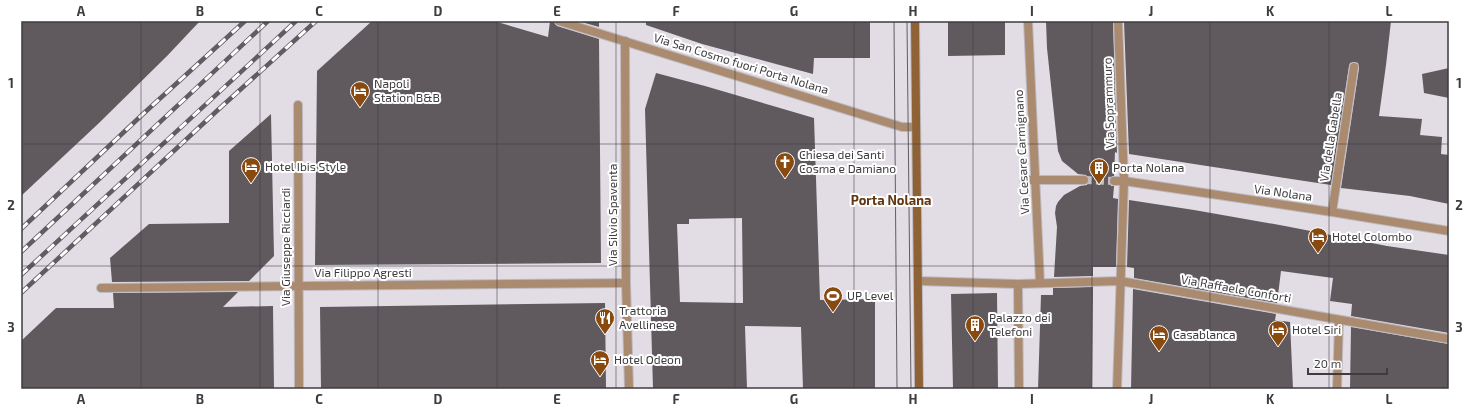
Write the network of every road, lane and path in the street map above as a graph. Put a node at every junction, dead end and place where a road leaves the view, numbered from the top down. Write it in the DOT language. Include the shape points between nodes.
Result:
graph roads {
  1 [pos="558,21"];
  2 [pos="915,21"];
  3 [pos="1028,21"];
  4 [pos="1118,21"];
  5 [pos="625,41"];
  6 [pos="1354,67"];
  7 [pos="298,105"];
  8 [pos="916,127"];
  9 [pos="1024,180"];
  10 [pos="1036,180"];
  11 [pos="1084,180"];
  12 [pos="1114,181"];
  13 [pos="1124,181"];
  14 [pos="1332,212"];
  15 [pos="1449,231"];
  16 [pos="918,281"];
  17 [pos="1120,281"];
  18 [pos="626,283"];
  19 [pos="1040,283"];
  20 [pos="1018,284"];
  21 [pos="298,285"];
  22 [pos="101,288"];
  23 [pos="1339,320"];
  24 [pos="1449,339"];
  25 [pos="299,389"];
  26 [pos="629,389"];
  27 [pos="919,389"];
  28 [pos="1019,389"];
  29 [pos="1117,389"];
  30 [pos="1337,389"];
  1 -- 5 [label="street, Via San Cosmo fuori Porta Nolana"];
  2 -- 8 [label="main road"];
  3 -- 10 [label="street, Via Cesare Carmignano"];
  4 -- 13 [label="street, Via Soprammuro"];
  5 -- 8 [label="street, Via San Cosmo fuori Porta Nolana" via="902,127"];
  5 -- 18 [label="street, Via Silvio Spaventa"];
  6 -- 14 [label="street, Via della Gabella"];
  7 -- 21 [label="street, Via Giuseppe Ricciardi"];
  8 -- 16 [label="main road"];
  9 -- 10 [label="street"];
  10 -- 11 [label="street"];
  10 -- 19 [label="street, Via Cesare Carmignano"];
  12 -- 13 [label="street, Via Nolana"];
  13 -- 14 [label="street, Via Nolana"];
  13 -- 17 [label="street, Via Soprammuro"];
  14 -- 15 [label="street, Via Nolana"];
  16 -- 20 [label="street, Via Raffaele Conforti"];
  16 -- 27 [label="main road"];
  17 -- 19 [label="street, Via Raffaele Conforti"];
  17 -- 23 [label="street, Via Raffaele Conforti"];
  17 -- 29 [label="street, Via Soprammuro"];
  18 -- 21 [label="street, Via Filippo Agresti"];
  18 -- 26 [label="street, Via Silvio Spaventa"];
  19 -- 20 [label="street, Via Raffaele Conforti"];
  20 -- 28 [label="street"];
  21 -- 22 [label="street, Via Filippo Agresti"];
  21 -- 25 [label="street, Via Giuseppe Ricciardi"];
  23 -- 24 [label="street, Via Raffaele Conforti"];
  23 -- 30 [label="street"];
}
